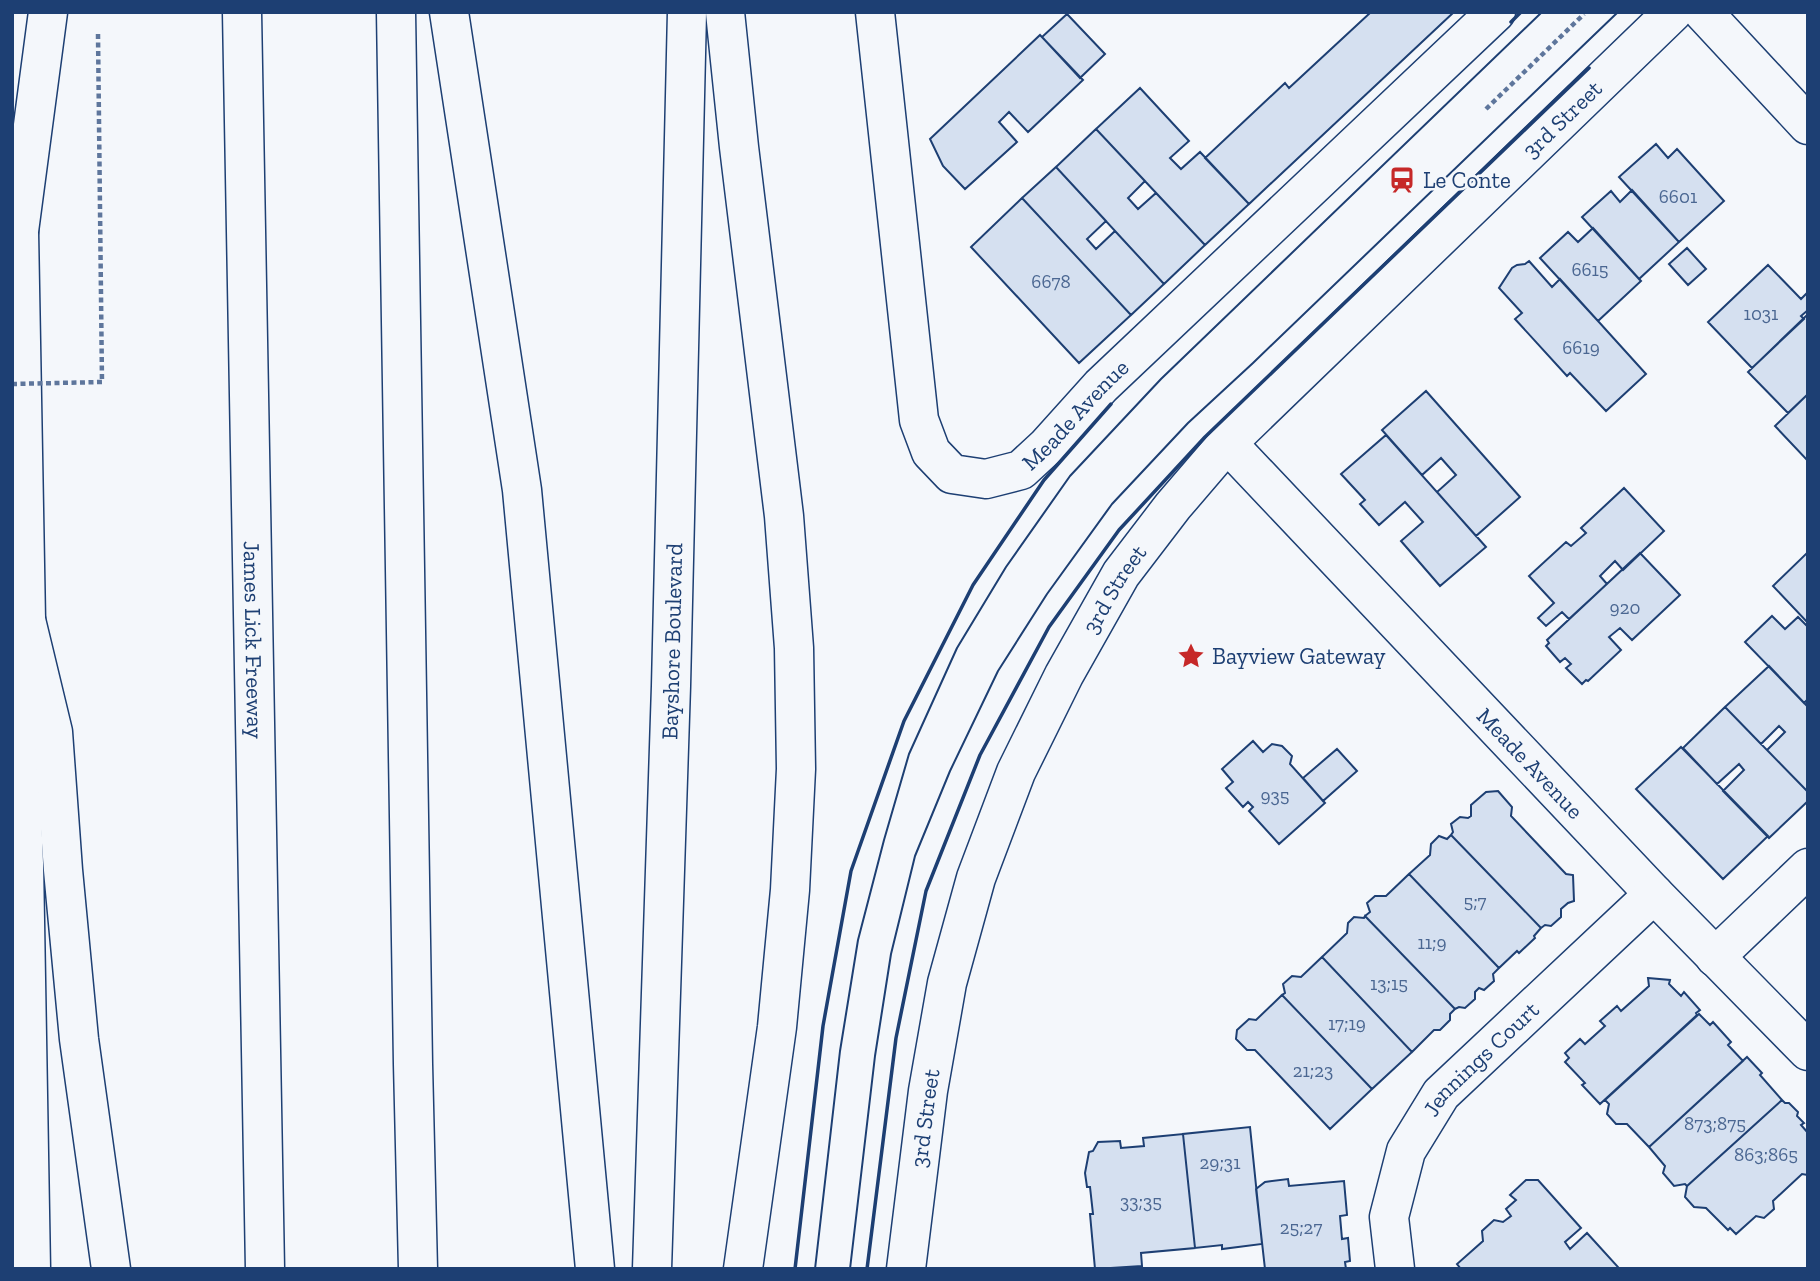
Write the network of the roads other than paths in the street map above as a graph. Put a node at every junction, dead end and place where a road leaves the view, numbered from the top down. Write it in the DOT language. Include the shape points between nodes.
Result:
graph roads {
  1 [pos="48,12"];
  2 [pos="242,12"];
  3 [pos="396,12"];
  4 [pos="449,12"];
  5 [pos="687,12"];
  6 [pos="725,12"];
  7 [pos="875,12"];
  8 [pos="1496,12"];
  9 [pos="1673,12"];
  10 [pos="1703,12"];
  11 [pos="1808,125"];
  12 [pos="12,185"];
  13 [pos="19,231"];
  14 [pos="1227,443"];
  15 [pos="26,620"];
  16 [pos="1808,868"];
  17 [pos="1654,894"];
  18 [pos="1715,957"];
  19 [pos="1808,1051"];
  20 [pos="31,1269"];
  21 [pos="111,1269"];
  22 [pos="265,1269"];
  23 [pos="418,1269"];
  24 [pos="594,1269"];
  25 [pos="652,1269"];
  26 [pos="743,1269"];
  27 [pos="906,1269"];
  28 [pos="1395,1269"];
  1 -- 13 [label="main road"];
  2 -- 22 [label="main road, James Lick Freeway"];
  3 -- 23 [label="main road"];
  4 -- 24 [label="main road" via="522,490"];
  5 -- 25 [label="main road, Bayshore Boulevard"];
  6 -- 26 [label="main road" via="784,516 794,648 796,769 777,1027"];
  7 -- 8 [label="main road, Meade Avenue" via="919,420 931,452 951,474 986,479 1021,470 1101,386"];
  9 -- 14 [label="main road, 3rd Street"];
  10 -- 11 [label="main road"];
  12 -- 13 [label="main road"];
  13 -- 15 [label="main road"];
  14 -- 17 [label="main road, Meade Avenue"];
  14 -- 27 [label="main road, 3rd Street" via="1121,574 1016,772 976,878 947,982"];
  15 -- 20 [label="main road" via="19,737"];
  15 -- 21 [label="main road" via="53,732 79,1039"];
  16 -- 18 [label="main road"];
  17 -- 18 [label="main road, Meade Avenue"];
  17 -- 28 [label="main road, Jennings Court" via="1441,1094 1406,1151 1389,1217"];
  18 -- 19 [label="main road, Meade Avenue"];
}
